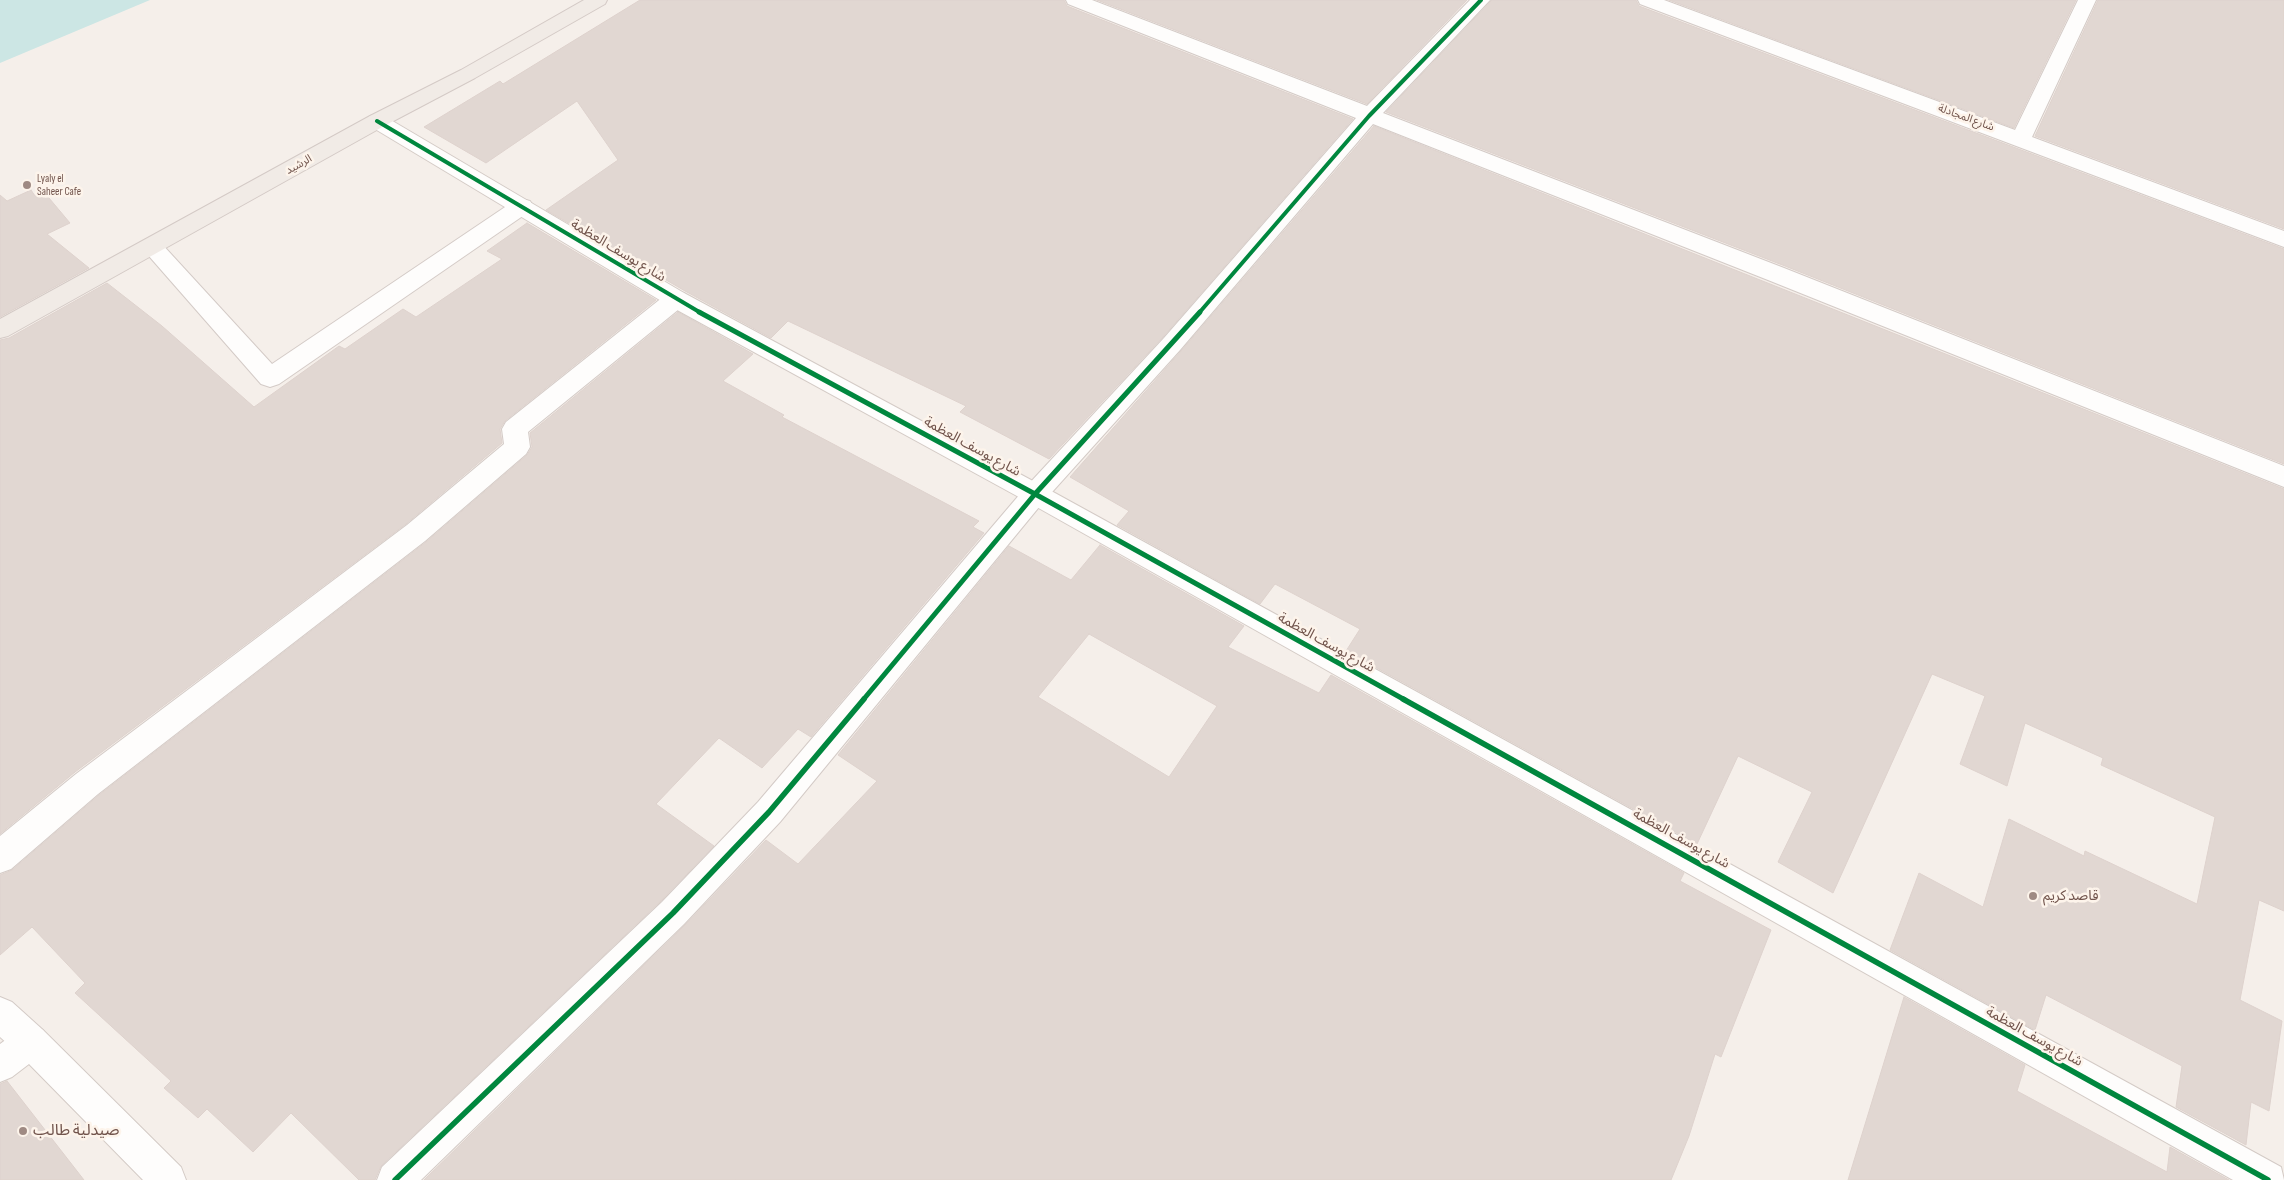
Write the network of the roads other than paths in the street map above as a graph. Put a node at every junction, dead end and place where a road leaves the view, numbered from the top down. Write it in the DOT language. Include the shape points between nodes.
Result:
graph roads {
  1 [pos="598,0"];
  2 [pos="1075,0"];
  3 [pos="1481,0"];
  4 [pos="1647,0"];
  5 [pos="2087,0"];
  6 [pos="1369,116"];
  7 [pos="377,121"];
  8 [pos="2021,138"];
  9 [pos="522,206"];
  10 [pos="2284,239"];
  11 [pos="152,248"];
  12 [pos="676,299"];
  13 [pos="0,330"];
  14 [pos="2284,477"];
  15 [pos="1035,494"];
  16 [pos="0,858"];
  17 [pos="0,1014"];
  18 [pos="31,1042"];
  19 [pos="0,1065"];
  20 [pos="168,1180"];
  21 [pos="395,1180"];
  22 [pos="2268,1180"];
  1 -- 7 [label="main road, الرشيد"];
  2 -- 6 [label="street"];
  3 -- 6 [label="street"];
  4 -- 8 [label="street, شارع المجادلة"];
  5 -- 8 [label="street"];
  6 -- 14 [label="street"];
  6 -- 15 [label="street" via="1172,344"];
  7 -- 9 [label="street, شارع يوسف العظمة"];
  7 -- 11 [label="main road, الرشيد"];
  8 -- 10 [label="street, شارع المجادلة"];
  9 -- 11 [label="street" via="270,378"];
  9 -- 12 [label="street, شارع يوسف العظمة"];
  11 -- 13 [label="main road, الرشيد"];
  12 -- 15 [label="street, شارع يوسف العظمة"];
  12 -- 16 [label="street" via="515,429 517,447 416,534 87,784"];
  15 -- 21 [label="street" via="768,812 674,913"];
  15 -- 22 [label="street, شارع يوسف العظمة"];
  17 -- 18 [label="street"];
  18 -- 19 [label="street"];
  18 -- 20 [label="street"];
}
